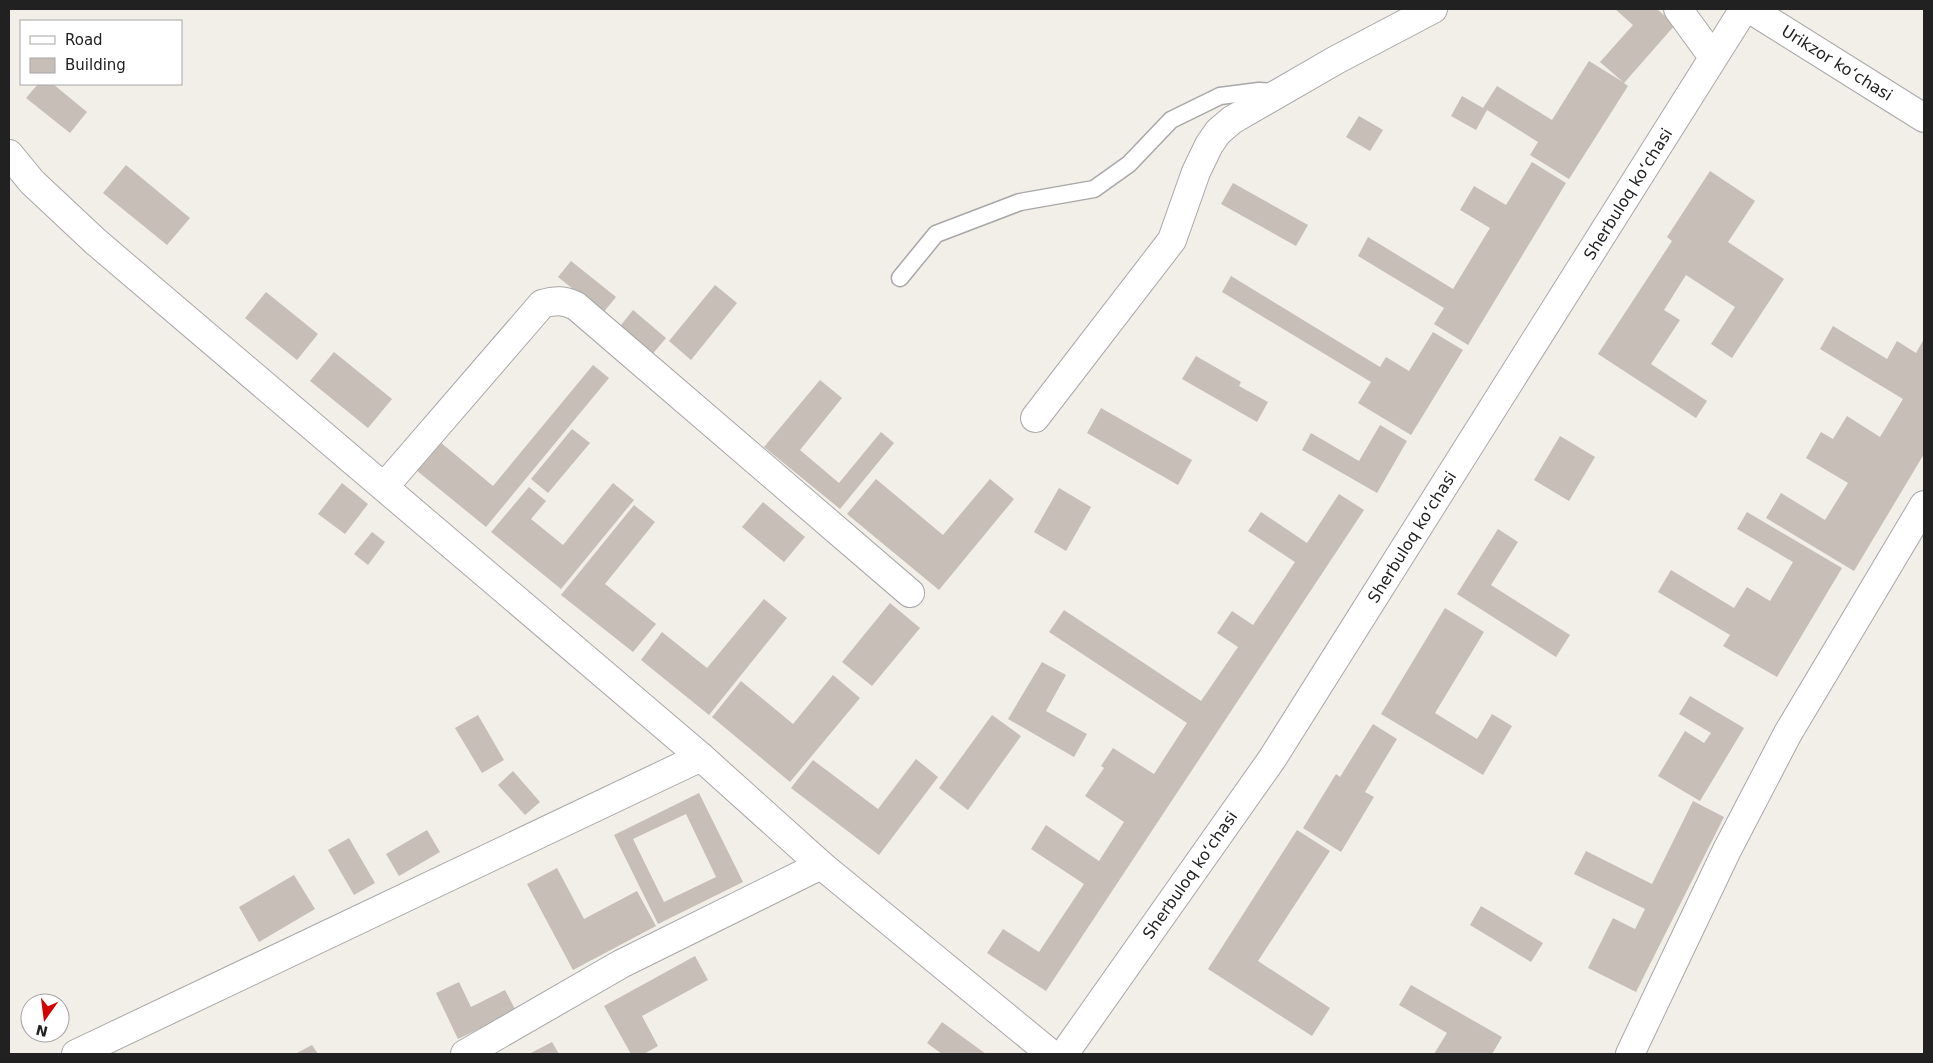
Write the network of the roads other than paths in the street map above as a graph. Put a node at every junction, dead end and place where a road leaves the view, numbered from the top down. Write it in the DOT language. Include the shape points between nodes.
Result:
graph roads {
  1 [pos="1433,9"];
  2 [pos="1678,9"];
  3 [pos="1744,9"];
  4 [pos="1750,9"];
  5 [pos="1714,57"];
  6 [pos="1279,92"];
  7 [pos="1924,118"];
  8 [pos="9,154"];
  9 [pos="900,278"];
  10 [pos="1035,418"];
  11 [pos="384,487"];
  12 [pos="1924,505"];
  13 [pos="910,594"];
  14 [pos="702,757"];
  15 [pos="821,864"];
  16 [pos="76,1054"];
  17 [pos="464,1054"];
  18 [pos="1051,1054"];
  19 [pos="1064,1054"];
  20 [pos="1630,1054"];
  1 -- 6 [label="street"];
  2 -- 5 [label="street"];
  3 -- 5 [label="street, Sherbuloq koʻchasi"];
  4 -- 7 [label="street, Urikzor koʻchasi"];
  5 -- 19 [label="street, Sherbuloq koʻchasi" via="1272,759"];
  6 -- 9 [label="lane" via="1220,96 1171,120 1129,164 1094,189 1020,202 936,234"];
  6 -- 10 [label="street" via="1218,132 1196,172 1172,240"];
  8 -- 11 [label="street" via="64,214"];
  11 -- 13 [label="street" via="542,304 553,300 565,301 576,306"];
  11 -- 14 [label="street"];
  12 -- 20 [label="street" via="1788,733 1727,850"];
  14 -- 15 [label="street"];
  14 -- 16 [label="street"];
  15 -- 17 [label="street" via="621,964"];
  15 -- 18 [label="street"];
}
